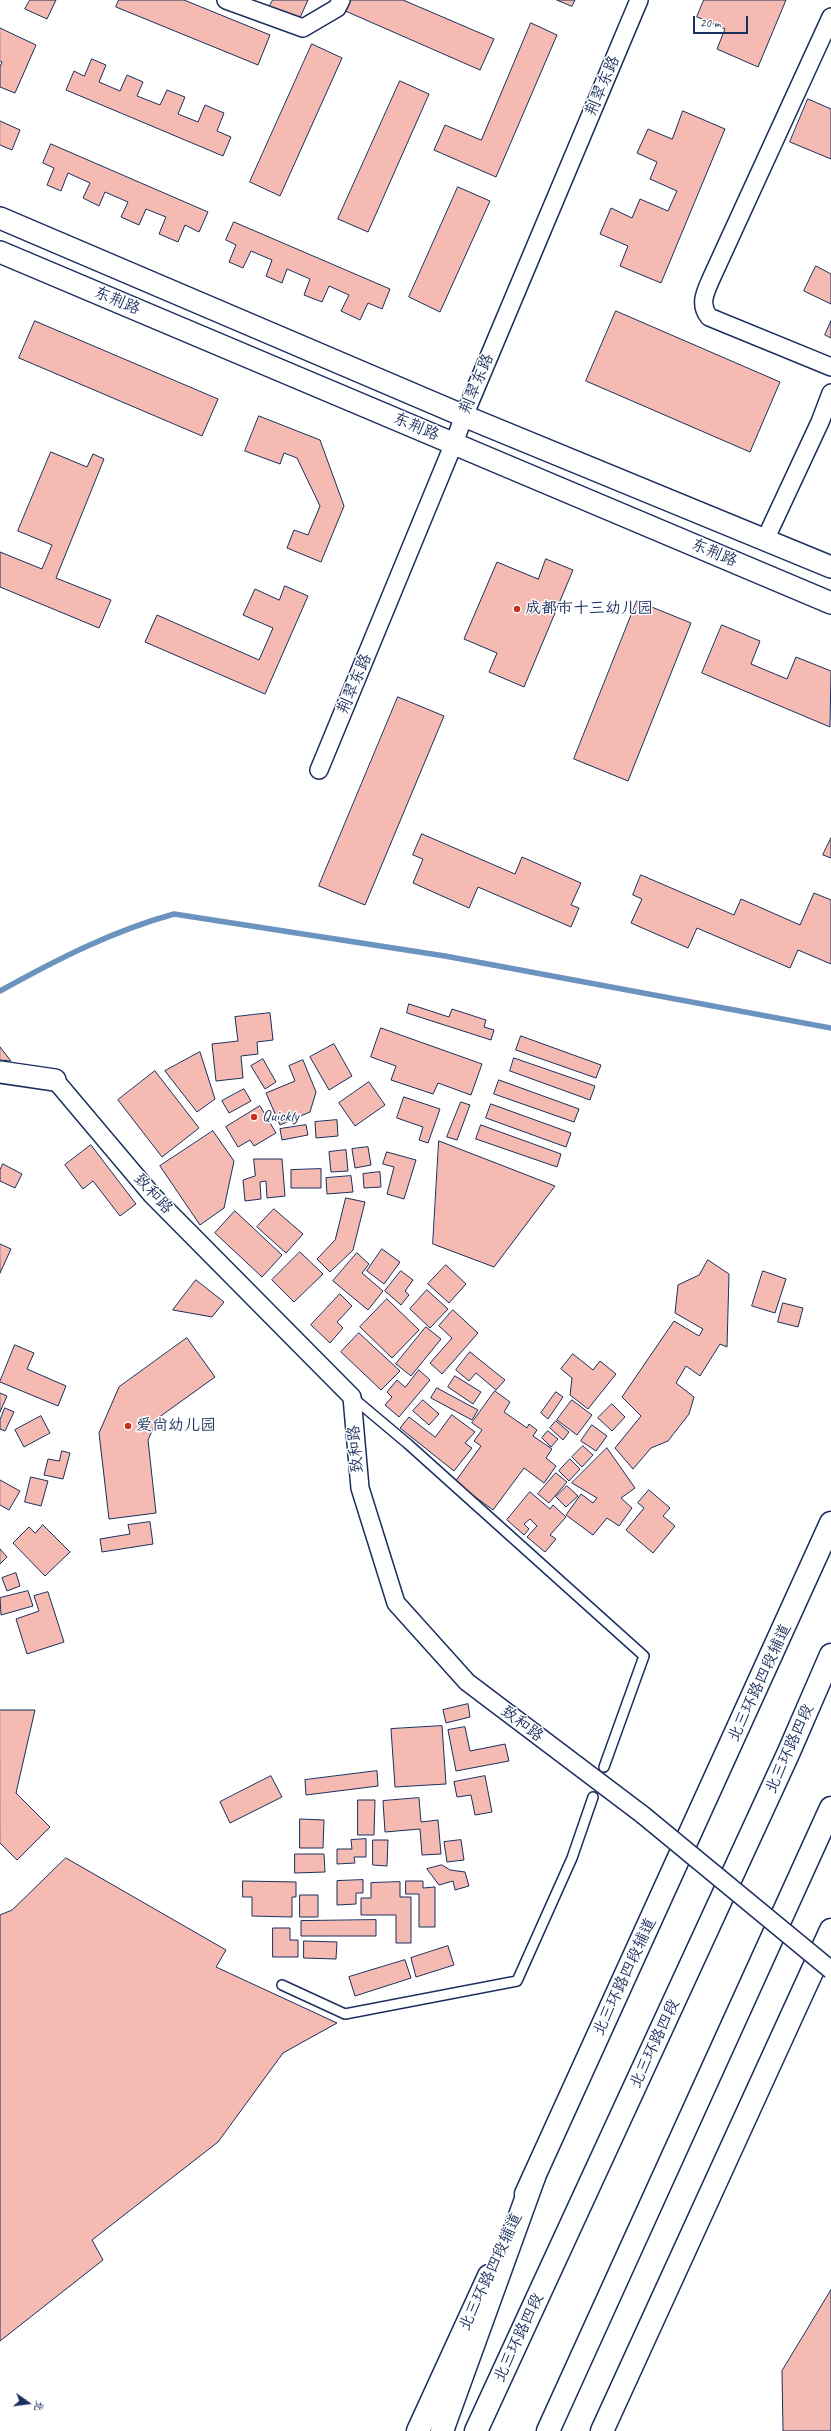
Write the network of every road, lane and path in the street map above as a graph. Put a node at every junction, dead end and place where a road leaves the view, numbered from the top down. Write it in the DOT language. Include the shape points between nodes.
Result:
graph roads {
  1 [pos="226,0"];
  2 [pos="341,0"];
  3 [pos="639,0"];
  4 [pos="831,17"];
  5 [pos="824,53"];
  6 [pos="0,218"];
  7 [pos="0,252"];
  8 [pos="831,367"];
  9 [pos="831,393"];
  10 [pos="464,416"];
  11 [pos="454,443"];
  12 [pos="765,540"];
  13 [pos="831,567"];
  14 [pos="831,603"];
  15 [pos="319,770"];
  16 [pos="0,1072"];
  17 [pos="55,1080"];
  18 [pos="352,1397"];
  19 [pos="831,1523"];
  20 [pos="831,1655"];
  21 [pos="604,1767"];
  22 [pos="593,1797"];
  23 [pos="831,1808"];
  24 [pos="831,1930"];
  25 [pos="831,1970"];
  26 [pos="282,1985"];
  27 [pos="534,2177"];
  28 [pos="418,2431"];
  29 [pos="442,2431"];
  30 [pos="476,2431"];
  31 [pos="548,2431"];
  32 [pos="602,2431"];
  1 -- 2 [label="street" via="303,28 337,8"];
  3 -- 10 [label="street, 荆翠东路"];
  4 -- 5 [label="street"];
  5 -- 8 [label="street" via="711,279 702,302 709,317"];
  6 -- 10 [label="street, 东荆路"];
  7 -- 11 [label="street, 东荆路"];
  9 -- 12 [label="street"];
  10 -- 11 [label="street, 荆翠东路"];
  10 -- 12 [label="street, 东荆路"];
  11 -- 14 [label="street, 东荆路"];
  11 -- 15 [label="street, 荆翠东路"];
  12 -- 13 [label="street, 东荆路"];
  16 -- 17 [label="street"];
  17 -- 18 [label="street, 致和路" via="152,1195"];
  18 -- 21 [label="lane" via="644,1656"];
  18 -- 25 [label="street, 致和路, bridge" via="360,1488 396,1603 467,1682 643,1815"];
  19 -- 27 [label="main road, 北三环路四段辅道"];
  20 -- 30 [label="main road, 北三环路四段" via="788,1754"];
  22 -- 26 [label="lane" via="572,1858 517,1981 344,2014"];
  23 -- 31 [label="main road"];
  24 -- 32 [label="main road"];
  27 -- 28 [label="main road, 北三环路四段辅道"];
  27 -- 29 [label="main road"];
}
